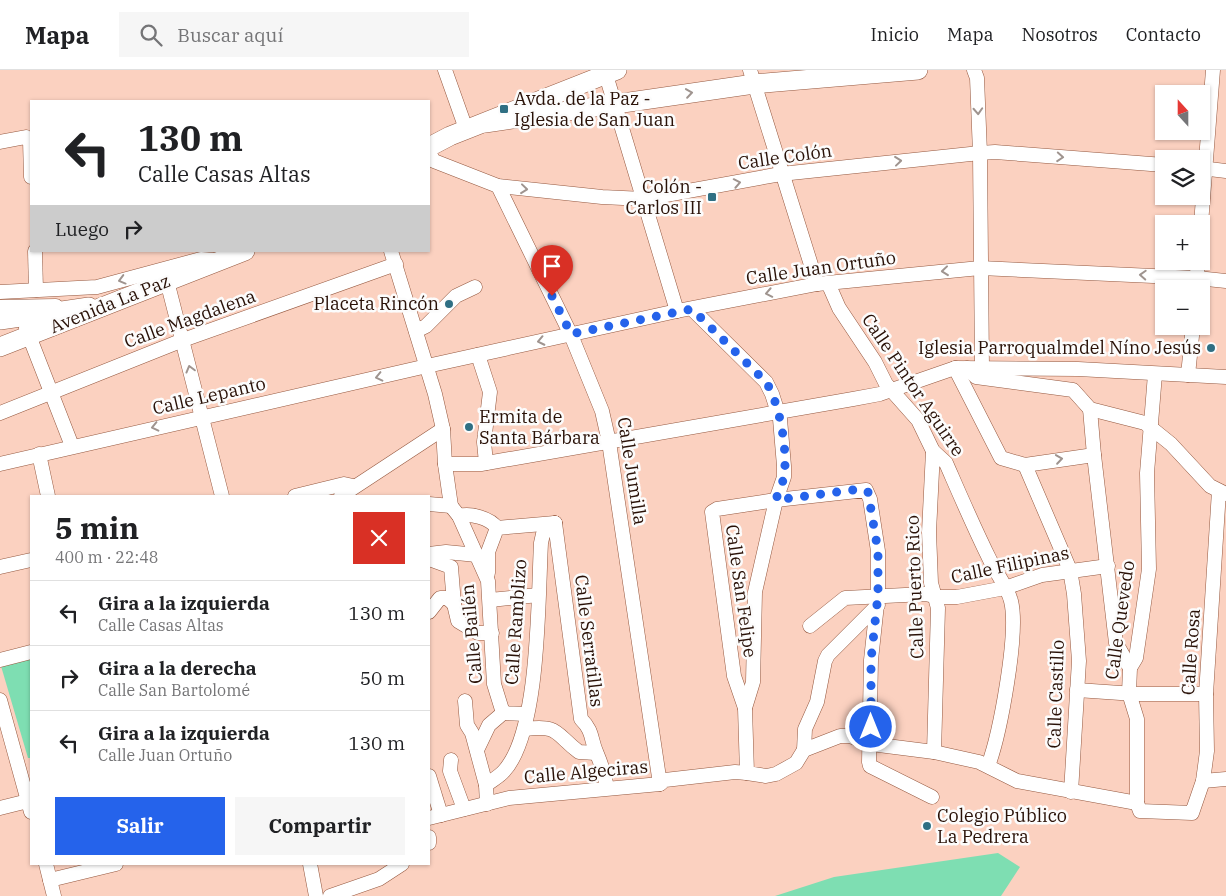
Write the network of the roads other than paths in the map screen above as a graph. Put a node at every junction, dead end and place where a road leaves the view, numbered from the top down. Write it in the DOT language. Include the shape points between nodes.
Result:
graph roads {
  1 [pos="445,70"];
  2 [pos="918,70"];
  3 [pos="1214,70"];
  4 [pos="612,73"];
  5 [pos="977,73"];
  6 [pos="752,77"];
  7 [pos="615,104"];
  8 [pos="485,123"];
  9 [pos="466,129"];
  10 [pos="30,140"];
  11 [pos="0,142"];
  12 [pos="430,147"];
  13 [pos="1205,150"];
  14 [pos="980,153"];
  15 [pos="430,155"];
  16 [pos="1155,164"];
  17 [pos="430,166"];
  18 [pos="444,166"];
  19 [pos="1210,170"];
  20 [pos="1226,171"];
  21 [pos="781,174"];
  22 [pos="498,186"];
  23 [pos="644,199"];
  24 [pos="34,252"];
  25 [pos="243,252"];
  26 [pos="394,258"];
  27 [pos="221,261"];
  28 [pos="980,268"];
  29 [pos="1155,280"];
  30 [pos="1226,281"];
  31 [pos="167,282"];
  32 [pos="1210,282"];
  33 [pos="822,283"];
  34 [pos="475,287"];
  35 [pos="36,290"];
  36 [pos="0,292"];
  37 [pos="0,307"];
  38 [pos="71,308"];
  39 [pos="102,308"];
  40 [pos="692,309"];
  41 [pos="678,311"];
  42 [pos="26,315"];
  43 [pos="0,320"];
  44 [pos="416,331"];
  45 [pos="571,334"];
  46 [pos="1191,335"];
  47 [pos="29,336"];
  48 [pos="183,340"];
  49 [pos="2,343"];
  50 [pos="478,355"];
  51 [pos="427,366"];
  52 [pos="961,368"];
  53 [pos="982,368"];
  54 [pos="1155,374"];
  55 [pos="1188,375"];
  56 [pos="1226,378"];
  57 [pos="892,390"];
  58 [pos="52,393"];
  59 [pos="1090,409"];
  60 [pos="777,412"];
  61 [pos="0,413"];
  62 [pos="202,416"];
  63 [pos="1151,427"];
  64 [pos="443,429"];
  65 [pos="609,442"];
  66 [pos="72,446"];
  67 [pos="933,451"];
  68 [pos="39,454"];
  69 [pos="1094,455"];
  70 [pos="486,463"];
  71 [pos="0,464"];
  72 [pos="445,464"];
  73 [pos="1025,465"];
  74 [pos="353,486"];
  75 [pos="1222,492"];
  76 [pos="48,495"];
  77 [pos="222,495"];
  78 [pos="299,495"];
  79 [pos="342,495"];
  80 [pos="776,500"];
  81 [pos="430,504"];
  82 [pos="455,511"];
  83 [pos="555,523"];
  84 [pos="497,528"];
  85 [pos="430,554"];
  86 [pos="477,555"];
  87 [pos="430,559"];
  88 [pos="30,560"];
  89 [pos="1108,566"];
  90 [pos="0,567"];
  91 [pos="1070,570"];
  92 [pos="488,581"];
  93 [pos="1006,588"];
  94 [pos="538,595"];
  95 [pos="933,596"];
  96 [pos="490,600"];
  97 [pos="878,600"];
  98 [pos="454,604"];
  99 [pos="430,611"];
  100 [pos="810,626"];
  101 [pos="492,633"];
  102 [pos="30,652"];
  103 [pos="0,660"];
  104 [pos="1130,668"];
  105 [pos="1077,690"];
  106 [pos="1129,693"];
  107 [pos="1206,694"];
  108 [pos="0,700"];
  109 [pos="465,701"];
  110 [pos="745,708"];
  111 [pos="503,713"];
  112 [pos="526,714"];
  113 [pos="2,719"];
  114 [pos="525,729"];
  115 [pos="871,744"];
  116 [pos="477,750"];
  117 [pos="804,750"];
  118 [pos="934,752"];
  119 [pos="596,753"];
  120 [pos="451,760"];
  121 [pos="988,766"];
  122 [pos="747,773"];
  123 [pos="1226,779"];
  124 [pos="1202,781"];
  125 [pos="430,783"];
  126 [pos="660,784"];
  127 [pos="486,785"];
  128 [pos="607,788"];
  129 [pos="1071,792"];
  130 [pos="932,797"];
  131 [pos="487,804"];
  132 [pos="30,806"];
  133 [pos="1138,807"];
  134 [pos="0,808"];
  135 [pos="464,809"];
  136 [pos="435,817"];
  137 [pos="46,865"];
  138 [pos="112,865"];
  139 [pos="310,865"];
  140 [pos="400,865"];
  141 [pos="50,880"];
  142 [pos="54,896"];
  143 [pos="316,896"];
  144 [pos="330,896"];
  1 -- 9 [label="street"];
  2 -- 6 [label="main road"];
  3 -- 13 [label="street"];
  4 -- 7 [label="street"];
  4 -- 8 [label="main road"];
  5 -- 14 [label="street, one-way"];
  7 -- 6 [label="main road, one-way"];
  6 -- 21 [label="street, Calle Pintor Aguirre"];
  7 -- 8 [label="main road"];
  7 -- 23 [label="street"];
  8 -- 9 [label="main road"];
  9 -- 12 [label="main road"];
  10 -- 11 [label="street"];
  14 -- 16 [label="street, Calle Colón, one-way"];
  21 -- 14 [label="street, Calle Colón, one-way"];
  14 -- 28 [label="street"];
  15 -- 18 [label="street, Calle Colón"];
  17 -- 18 [label="street"];
  18 -- 22 [label="street, Calle Colón"];
  19 -- 20 [label="street"];
  23 -- 21 [label="street, Calle Colón, one-way"];
  21 -- 33 [label="street, Calle Pintor Aguirre"];
  22 -- 23 [label="street, Calle Colón, one-way"];
  22 -- 45 [label="street, Calle Jumilla"];
  23 -- 41 [label="street"];
  24 -- 35 [label="street"];
  25 -- 27 [label="main road, Avenida La Paz"];
  26 -- 44 [label="street, Calle Bailén"];
  26 -- 48 [label="street, Calle Magdalena"];
  27 -- 31 [label="main road, Avenida La Paz"];
  27 -- 35 [label="street, Avenida La Paz, one-way" via="201,259 97,287"];
  29 -- 28 [label="street, Calle Juan Ortuño, one-way"];
  28 -- 33 [label="street, Calle Juan Ortuño, one-way"];
  28 -- 53 [label="street"];
  30 -- 32 [label="street, Calle Juan Ortuño"];
  31 -- 39 [label="main road, Avenida La Paz"];
  31 -- 48 [label="street"];
  33 -- 40 [label="street, Calle Juan Ortuño, one-way"];
  33 -- 57 [label="street, Calle Pintor Aguirre"];
  34 -- 44 [label="street" via="456,296 426,326"];
  35 -- 36 [label="street, Avenida La Paz"];
  37 -- 38 [label="street" via="38,305"];
  38 -- 39 [label="main road"];
  38 -- 42 [label="main road"];
  39 -- 47 [label="main road, Avenida La Paz"];
  40 -- 41 [label="street, Calle Juan Ortuño"];
  40 -- 60 [label="street" via="766,382"];
  41 -- 45 [label="street, Calle Juan Ortuño"];
  42 -- 43 [label="main road"];
  42 -- 47 [label="street"];
  44 -- 51 [label="street, Calle Bailén"];
  45 -- 50 [label="street, Calle Juan Ortuño, one-way"];
  45 -- 65 [label="street, Calle Jumilla" via="602,411"];
  46 -- 55 [label="street"];
  47 -- 49 [label="main road, Avenida La Paz"];
  47 -- 58 [label="street"];
  48 -- 58 [label="street, Calle Magdalena"];
  62 -- 48 [label="street, one-way"];
  50 -- 51 [label="street, Calle Juan Ortuño"];
  50 -- 70 [label="street" via="490,392 484,442"];
  51 -- 62 [label="street, Calle Lepanto, one-way"];
  51 -- 64 [label="street, Calle Bailén"];
  52 -- 53 [label="street"];
  52 -- 57 [label="street"];
  52 -- 59 [label="street" via="976,377 1073,390"];
  52 -- 73 [label="street" via="1001,458"];
  53 -- 54 [label="street"];
  54 -- 55 [label="street"];
  54 -- 63 [label="street, Calle Quevedo"];
  55 -- 56 [label="street"];
  57 -- 60 [label="street"];
  57 -- 67 [label="street, Calle Pintor Aguirre" via="922,427"];
  58 -- 61 [label="street, Calle Magdalena"];
  58 -- 66 [label="street"];
  59 -- 63 [label="street"];
  59 -- 69 [label="street"];
  60 -- 65 [label="street"];
  60 -- 80 [label="street" via="784,477"];
  62 -- 66 [label="street, Calle Lepanto, one-way"];
  62 -- 77 [label="street"];
  63 -- 75 [label="street" via="1210,486"];
  63 -- 104 [label="street, Calle Quevedo" via="1146,498 1149,570 1136,658"];
  64 -- 72 [label="street, Calle Bailén"];
  64 -- 74 [label="street"];
  65 -- 70 [label="street"];
  65 -- 126 [label="street, Calle Jumilla"];
  66 -- 68 [label="street, Calle Lepanto"];
  67 -- 93 [label="street, Calle Pintor Aguirre" via="946,463 988,557"];
  67 -- 95 [label="street, Calle Puerto Rico" via="929,532"];
  68 -- 71 [label="street, Calle Lepanto"];
  68 -- 76 [label="street"];
  73 -- 69 [label="street, one-way"];
  69 -- 89 [label="street"];
  70 -- 72 [label="street"];
  72 -- 82 [label="street, Calle Bailén"];
  73 -- 91 [label="street, Calle Castillo"];
  74 -- 78 [label="street" via="344,484"];
  74 -- 79 [label="street"];
  75 -- 107 [label="street, Calle Rosa"];
  80 -- 97 [label="street" via="860,489 868,492 878,551"];
  80 -- 110 [label="street" via="755,592 753,682"];
  80 -- 110 [label="street, Calle San Felipe" via="712,512 734,676"];
  81 -- 82 [label="street"];
  82 -- 84 [label="street" via="486,520"];
  82 -- 86 [label="street, Calle Bailén"];
  83 -- 84 [label="street"];
  83 -- 94 [label="street, Calle Ramblizo" via="543,534"];
  83 -- 119 [label="street, Calle Serratillas" via="581,719 590,730"];
  84 -- 92 [label="street" via="488,552"];
  85 -- 86 [label="street"];
  86 -- 92 [label="street, Calle Bailén"];
  87 -- 98 [label="street" via="451,567"];
  88 -- 90 [label="street"];
  89 -- 91 [label="street, Calle Filipinas"];
  89 -- 104 [label="street" via="1116,643"];
  91 -- 93 [label="street, Calle Filipinas" via="1042,575"];
  91 -- 105 [label="street, Calle Castillo" via="1078,646"];
  92 -- 96 [label="street, Calle Bailén"];
  93 -- 95 [label="street, Calle Filipinas" via="957,597"];
  93 -- 121 [label="street, Calle Pintor Aguirre" via="1011,600 1013,630 995,743"];
  94 -- 96 [label="street"];
  94 -- 112 [label="street, Calle Ramblizo" via="534,670"];
  95 -- 97 [label="street, Calle Filipinas"];
  95 -- 118 [label="street, Calle Puerto Rico" via="938,608"];
  96 -- 101 [label="street, Calle Bailén"];
  97 -- 100 [label="street, Calle Filipinas" via="845,598"];
  97 -- 115 [label="street" via="871,660"];
  97 -- 117 [label="street" via="824,660 818,702 805,729"];
  98 -- 99 [label="street" via="447,598 440,598"];
  98 -- 101 [label="street" via="458,620 478,633"];
  101 -- 111 [label="street, Calle Bailén" via="494,684"];
  102 -- 103 [label="street"];
  104 -- 106 [label="street, Calle Quevedo"];
  105 -- 106 [label="street"];
  105 -- 129 [label="street, Calle Castillo"];
  106 -- 107 [label="street"];
  106 -- 133 [label="street, Calle Quevedo" via="1137,719"];
  107 -- 124 [label="street, Calle Rosa" via="1207,751"];
  108 -- 113 [label="street"];
  109 -- 116 [label="street" via="467,725"];
  110 -- 122 [label="street"];
  111 -- 112 [label="street"];
  111 -- 116 [label="street" via="489,725"];
  112 -- 114 [label="street, Calle Ramblizo"];
  113 -- 132 [label="street"];
  114 -- 119 [label="street" via="548,727 579,752"];
  114 -- 127 [label="street, Calle Ramblizo" via="505,770"];
  115 -- 117 [label="street" via="844,735"];
  115 -- 118 [label="street"];
  115 -- 130 [label="street" via="870,766"];
  116 -- 127 [label="street"];
  117 -- 122 [label="street, Calle Algeciras" via="796,763 784,771 766,776"];
  118 -- 121 [label="street"];
  119 -- 128 [label="street, Calle Serratillas" via="604,768"];
  120 -- 135 [label="street" via="450,769"];
  121 -- 129 [label="street" via="1010,779"];
  122 -- 126 [label="street, Calle Algeciras" via="665,780"];
  123 -- 124 [label="street"];
  124 -- 133 [label="street, Calle Rosa" via="1192,813"];
  125 -- 136 [label="street"];
  126 -- 128 [label="street, Calle Algeciras"];
  127 -- 131 [label="street"];
  128 -- 131 [label="street, Calle Algeciras" via="517,797"];
  129 -- 133 [label="street"];
  131 -- 135 [label="street, Calle Algeciras"];
  132 -- 134 [label="street"];
  135 -- 136 [label="street, Calle Algeciras"];
  137 -- 141 [label="street"];
  138 -- 141 [label="street"];
  139 -- 143 [label="street"];
  140 -- 144 [label="street" via="379,879"];
  141 -- 142 [label="street"];
}
